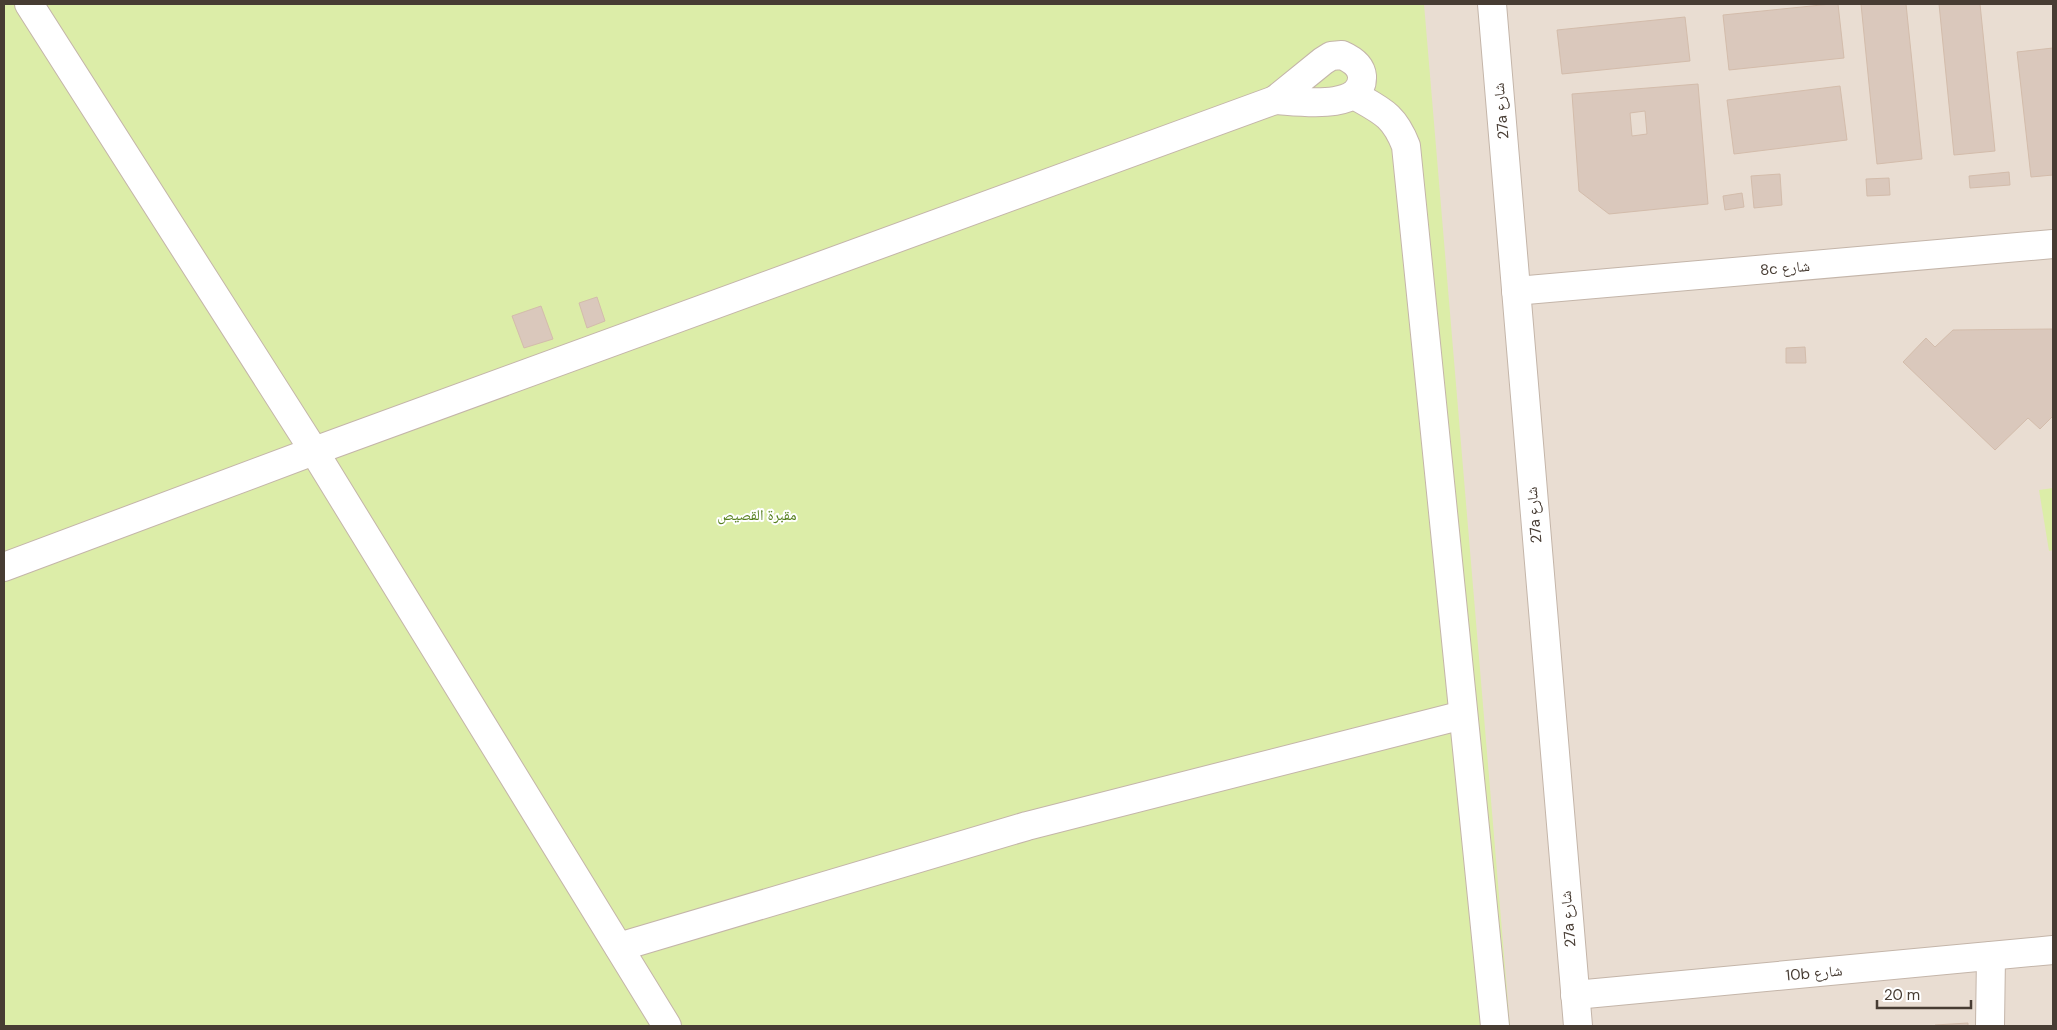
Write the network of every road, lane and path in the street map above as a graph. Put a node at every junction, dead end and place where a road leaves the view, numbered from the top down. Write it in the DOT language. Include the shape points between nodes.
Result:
graph roads {
  1 [pos="29,4"];
  2 [pos="1492,4"];
  3 [pos="1354,95"];
  4 [pos="1275,100"];
  5 [pos="2053,244"];
  6 [pos="1516,291"];
  7 [pos="314,451"];
  8 [pos="4,567"];
  9 [pos="1464,715"];
  10 [pos="619,948"];
  11 [pos="2053,950"];
  12 [pos="1991,956"];
  13 [pos="1575,995"];
  14 [pos="667,1026"];
  15 [pos="1495,1026"];
  16 [pos="1578,1026"];
  17 [pos="1990,1026"];
  1 -- 7 [label="street"];
  2 -- 6 [label="street, 27a شارع"];
  3 -- 4 [label="street" via="1332,102"];
  3 -- 4 [label="street" via="1362,76 1359,66 1342,55 1331,56"];
  3 -- 9 [label="street" via="1394,121 1406,146"];
  4 -- 7 [label="street"];
  5 -- 6 [label="street, 8c شارع"];
  6 -- 13 [label="street, 27a شارع"];
  7 -- 8 [label="street"];
  7 -- 10 [label="street"];
  9 -- 10 [label="street" via="1027,826"];
  9 -- 15 [label="street"];
  10 -- 14 [label="street"];
  11 -- 12 [label="street, 10b شارع"];
  12 -- 13 [label="street, 10b شارع"];
  12 -- 17 [label="street"];
  13 -- 16 [label="street, 27a شارع"];
}
